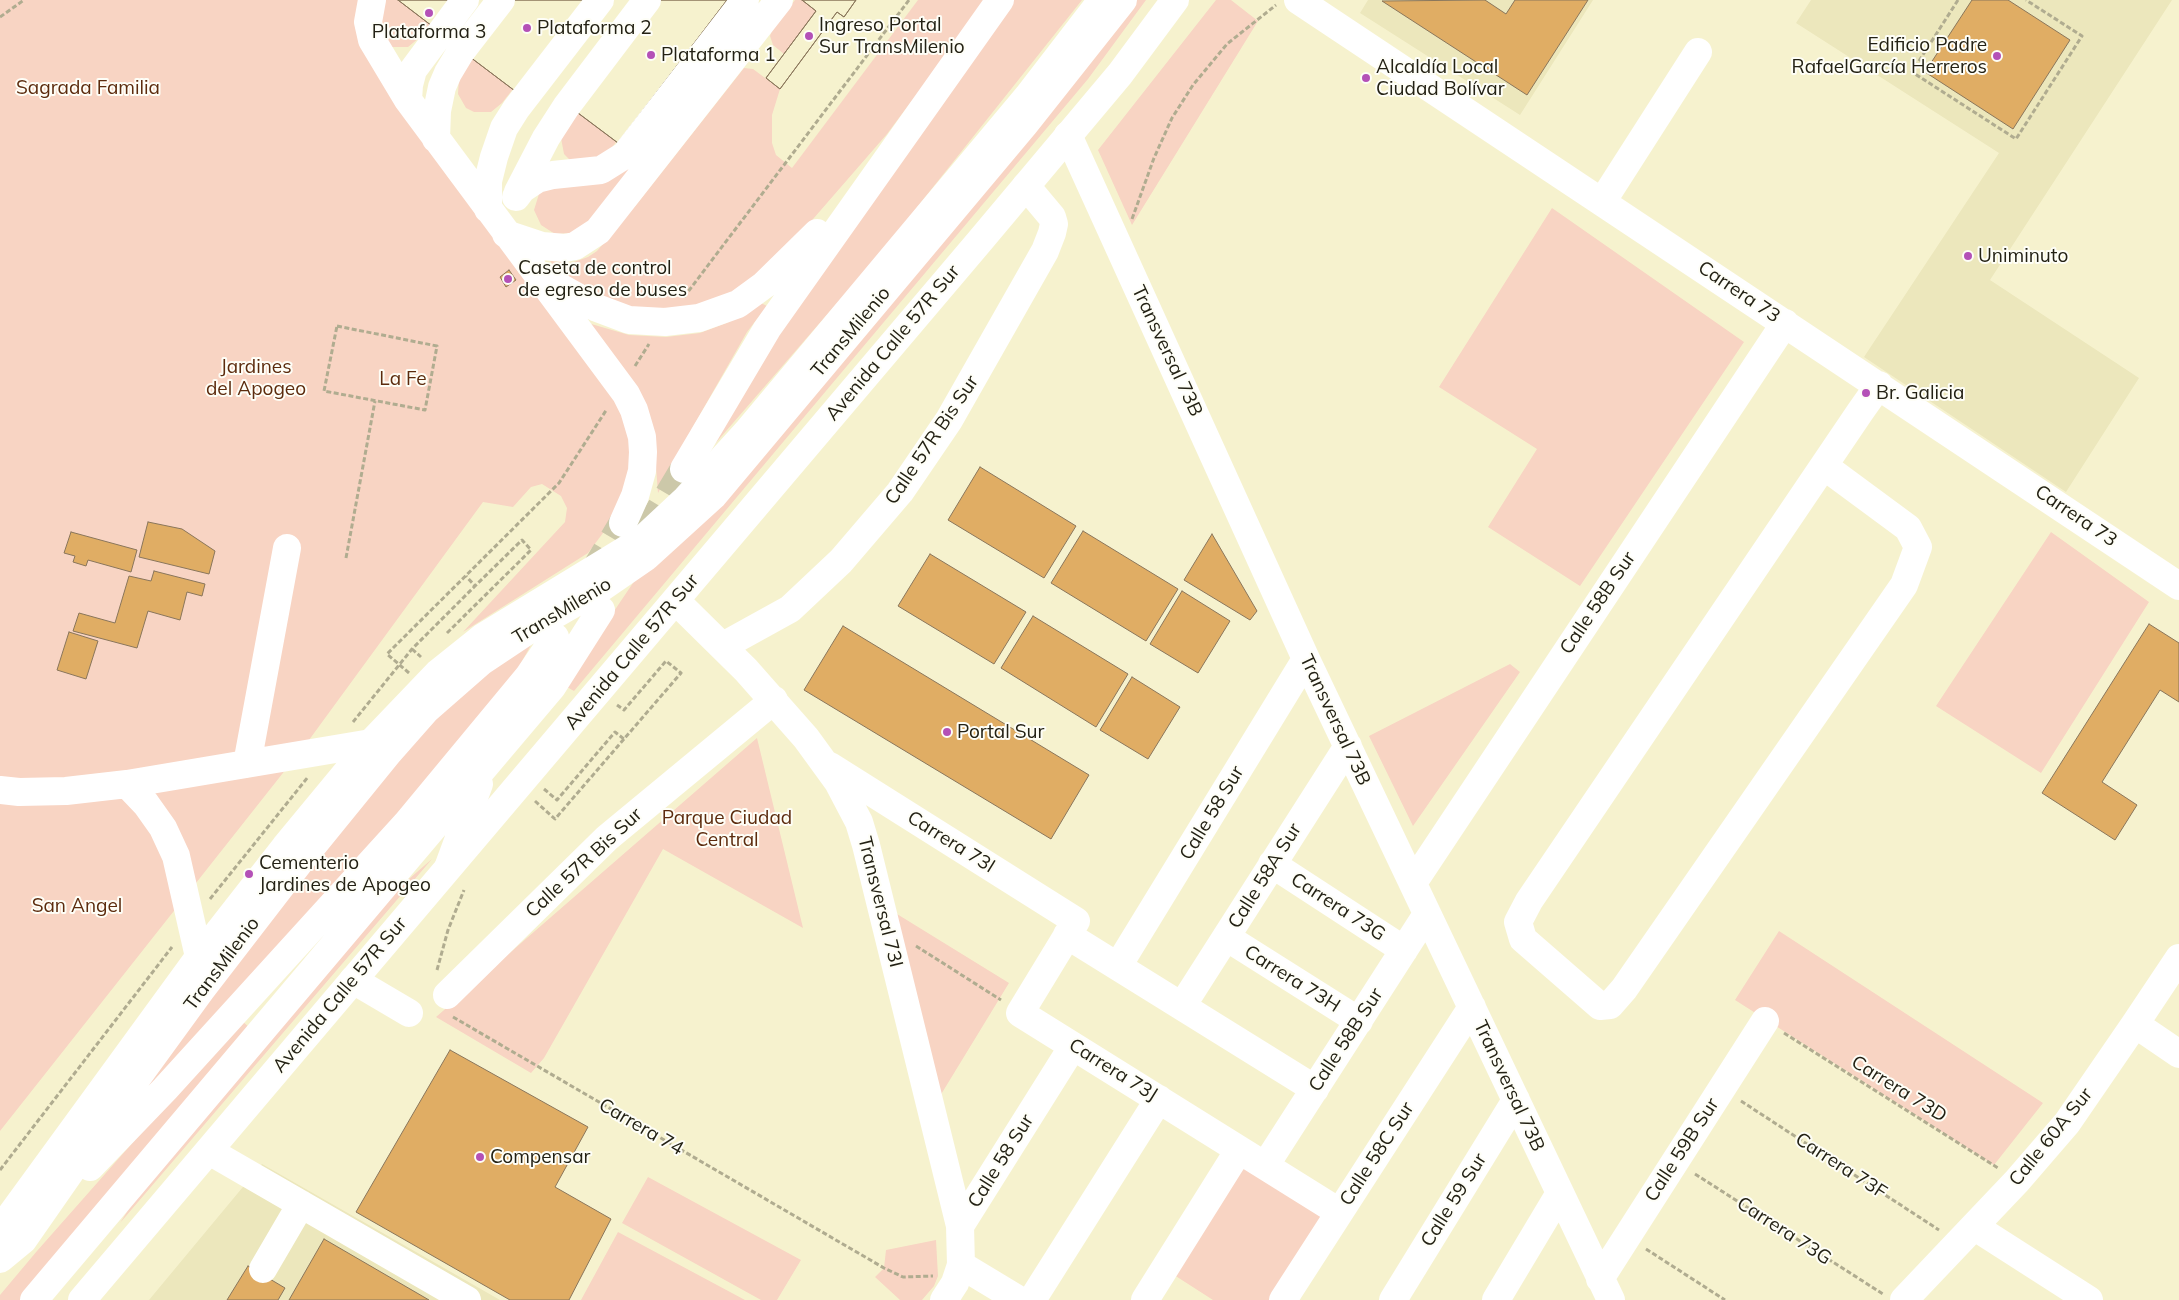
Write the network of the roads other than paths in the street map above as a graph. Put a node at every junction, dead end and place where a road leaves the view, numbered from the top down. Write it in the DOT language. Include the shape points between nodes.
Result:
graph roads {
  1 [pos="372,0"];
  2 [pos="465,0"];
  3 [pos="501,0"];
  4 [pos="600,0"];
  5 [pos="647,0"];
  6 [pos="745,0"];
  7 [pos="779,0"];
  8 [pos="1000,0"];
  9 [pos="1102,0"];
  10 [pos="1123,0"];
  11 [pos="1175,0"];
  12 [pos="1298,0"];
  13 [pos="1698,52"];
  14 [pos="408,100"];
  15 [pos="905,134"];
  16 [pos="1068,135"];
  17 [pos="436,138"];
  18 [pos="1026,186"];
  19 [pos="516,197"];
  20 [pos="1602,202"];
  21 [pos="488,209"];
  22 [pos="506,234"];
  23 [pos="535,273"];
  24 [pos="1785,323"];
  25 [pos="1879,385"];
  26 [pos="1824,466"];
  27 [pos="684,468"];
  28 [pos="623,523"];
  29 [pos="287,548"];
  30 [pos="2179,586"];
  31 [pos="676,600"];
  32 [pos="601,610"];
  33 [pos="555,637"];
  34 [pos="723,646"];
  35 [pos="1306,659"];
  36 [pos="774,700"];
  37 [pos="371,743"];
  38 [pos="1348,746"];
  39 [pos="826,763"];
  40 [pos="247,764"];
  41 [pos="485,769"];
  42 [pos="127,784"];
  43 [pos="0,790"];
  44 [pos="1272,864"];
  45 [pos="456,880"];
  46 [pos="1412,883"];
  47 [pos="1427,914"];
  48 [pos="1072,928"];
  49 [pos="1226,937"];
  50 [pos="1404,950"];
  51 [pos="199,957"];
  52 [pos="2179,958"];
  53 [pos="1118,966"];
  54 [pos="353,980"];
  55 [pos="445,996"];
  56 [pos="1182,1006"];
  57 [pos="1472,1007"];
  58 [pos="409,1013"];
  59 [pos="1359,1021"];
  60 [pos="1765,1021"];
  61 [pos="2136,1024"];
  62 [pos="1073,1046"];
  63 [pos="2179,1054"];
  64 [pos="1314,1089"];
  65 [pos="1159,1099"];
  66 [pos="1516,1100"];
  67 [pos="1239,1150"];
  68 [pos="209,1151"];
  69 [pos="1265,1166"];
  70 [pos="134,1180"];
  71 [pos="1560,1193"];
  72 [pos="301,1204"];
  73 [pos="1339,1212"];
  74 [pos="960,1226"];
  75 [pos="12,1235"];
  76 [pos="1968,1235"];
  77 [pos="0,1259"];
  78 [pos="0,1267"];
  79 [pos="264,1269"];
  80 [pos="955,1280"];
  81 [pos="1605,1289"];
  82 [pos="1894,1297"];
  83 [pos="34,1300"];
  84 [pos="49,1300"];
  85 [pos="82,1300"];
  86 [pos="467,1300"];
  87 [pos="982,1300"];
  88 [pos="1019,1300"];
  89 [pos="1032,1300"];
  90 [pos="1145,1300"];
  91 [pos="1283,1300"];
  92 [pos="1393,1300"];
  93 [pos="1496,1300"];
  94 [pos="2089,1300"];
  1 -- 14 [label="main road" via="368,22 372,40"];
  2 -- 14 [label="main road" via="413,70"];
  3 -- 17 [label="main road" via="448,73 437,111"];
  4 -- 21 [label="main road" via="504,128 488,181"];
  5 -- 19 [label="main road" via="566,106"];
  6 -- 19 [label="main road" via="625,155 601,170 537,179"];
  7 -- 22 [label="main road" via="598,231 575,246 564,248 542,246"];
  8 -- 15 [label="main road"];
  9 -- 37 [label="main road" via="1003,126 747,432 686,499 636,544 483,637 438,673"];
  10 -- 75 [label="main road, TransMilenio" via="1024,125 713,496 639,562 482,660 426,710 302,859 110,1114"];
  11 -- 16 [label="main road, Avenida Calle 57R Sur" via="1120,74"];
  12 -- 20 [label="main road, Carrera 73"];
  13 -- 20 [label="main road"];
  14 -- 17 [label="main road"];
  15 -- 23 [label="main road" via="799,252 738,304 699,318 665,322 629,320 582,300"];
  15 -- 27 [label="main road" via="767,329"];
  16 -- 18 [label="main road, Avenida Calle 57R Sur"];
  16 -- 35 [label="main road, Transversal 73B"];
  17 -- 21 [label="main road"];
  18 -- 31 [label="main road, Avenida Calle 57R Sur"];
  18 -- 34 [label="main road, Calle 57R Bis Sur" via="1052,217 1052,233 949,420 900,492 841,561 790,608"];
  19 -- 22 [label="main road"];
  20 -- 24 [label="main road, Carrera 73"];
  21 -- 22 [label="main road"];
  22 -- 23 [label="main road"];
  23 -- 28 [label="main road" via="614,375 634,410 642,437 642,471 636,496"];
  24 -- 25 [label="main road, Carrera 73"];
  24 -- 46 [label="main road, Calle 58B Sur"];
  25 -- 26 [label="main road"];
  25 -- 30 [label="main road, Carrera 73"];
  26 -- 26 [label="main road" via="1908,528 1918,547 1904,586 1624,989 1610,1005 1600,1006 1523,939 1518,922 1529,901"];
  29 -- 40 [label="main road"];
  31 -- 34 [label="main road, Transversal 73I"];
  31 -- 45 [label="main road, Avenida Calle 57R Sur" via="518,787"];
  32 -- 41 [label="main road, TransMilenio" via="552,687"];
  33 -- 75 [label="main road, TransMilenio" via="528,678 408,823 165,1089"];
  34 -- 36 [label="main road, Transversal 73I"];
  35 -- 38 [label="main road, Transversal 73B"];
  35 -- 53 [label="main road, Calle 58 Sur"];
  36 -- 39 [label="main road, Transversal 73I"];
  36 -- 55 [label="main road, Calle 57R Bis Sur" via="607,838"];
  37 -- 40 [label="main road"];
  37 -- 51 [label="main road"];
  38 -- 44 [label="main road, Calle 58A Sur"];
  38 -- 46 [label="main road, Transversal 73B"];
  39 -- 48 [label="main road, Carrera 73I"];
  39 -- 74 [label="main road, Transversal 73I" via="859,822"];
  40 -- 42 [label="main road"];
  41 -- 45 [label="main road, TransMilenio"];
  41 -- 70 [label="main road, TransMilenio"];
  42 -- 43 [label="main road" via="66,791"];
  42 -- 51 [label="main road" via="164,828 176,856"];
  44 -- 49 [label="main road, Calle 58A Sur"];
  44 -- 50 [label="main road, Carrera 73G"];
  45 -- 54 [label="main road, Avenida Calle 57R Sur"];
  46 -- 47 [label="main road, Transversal 73B"];
  47 -- 50 [label="main road, Calle 58B Sur"];
  47 -- 57 [label="main road, Transversal 73B"];
  48 -- 53 [label="main road, Carrera 73I"];
  48 -- 62 [label="main road, Carrera 73J" via="1020,1013"];
  49 -- 56 [label="main road, Calle 58A Sur"];
  49 -- 59 [label="main road, Carrera 73H"];
  50 -- 59 [label="main road, Calle 58B Sur"];
  51 -- 75 [label="main road"];
  52 -- 61 [label="main road, Calle 60A Sur"];
  53 -- 56 [label="main road, Carrera 73I"];
  54 -- 58 [label="main road"];
  54 -- 68 [label="main road, Avenida Calle 57R Sur"];
  56 -- 64 [label="main road, Carrera 73I"];
  57 -- 66 [label="main road, Transversal 73B"];
  57 -- 73 [label="main road, Calle 58C Sur"];
  59 -- 64 [label="main road, Calle 58B Sur"];
  60 -- 81 [label="main road, Calle 59B Sur" via="1627,1237"];
  61 -- 63 [label="main road"];
  61 -- 76 [label="main road, Calle 60A Sur" via="2067,1123"];
  62 -- 65 [label="main road, Carrera 73J"];
  62 -- 74 [label="main road, Calle 58 Sur"];
  64 -- 69 [label="main road, Calle 58B Sur"];
  65 -- 67 [label="main road, Carrera 73J"];
  65 -- 89 [label="main road"];
  66 -- 71 [label="main road, Transversal 73B"];
  66 -- 92 [label="main road, Calle 59 Sur"];
  67 -- 69 [label="main road, Carrera 73J"];
  67 -- 90 [label="main road"];
  68 -- 72 [label="main road"];
  68 -- 85 [label="main road, Avenida Calle 57R Sur"];
  69 -- 73 [label="main road, Carrera 73J"];
  70 -- 83 [label="main road, TransMilenio"];
  70 -- 84 [label="main road, TransMilenio"];
  71 -- 81 [label="main road, Transversal 73B"];
  71 -- 93 [label="main road"];
  72 -- 79 [label="main road"];
  72 -- 86 [label="main road"];
  73 -- 91 [label="main road, Calle 58C Sur"];
  74 -- 80 [label="main road, Transversal 73I"];
  75 -- 77 [label="main road, TransMilenio"];
  75 -- 78 [label="main road, TransMilenio"];
  76 -- 82 [label="main road, Calle 60A Sur"];
  76 -- 94 [label="main road"];
  80 -- 87 [label="main road"];
  80 -- 88 [label="main road"];
}
